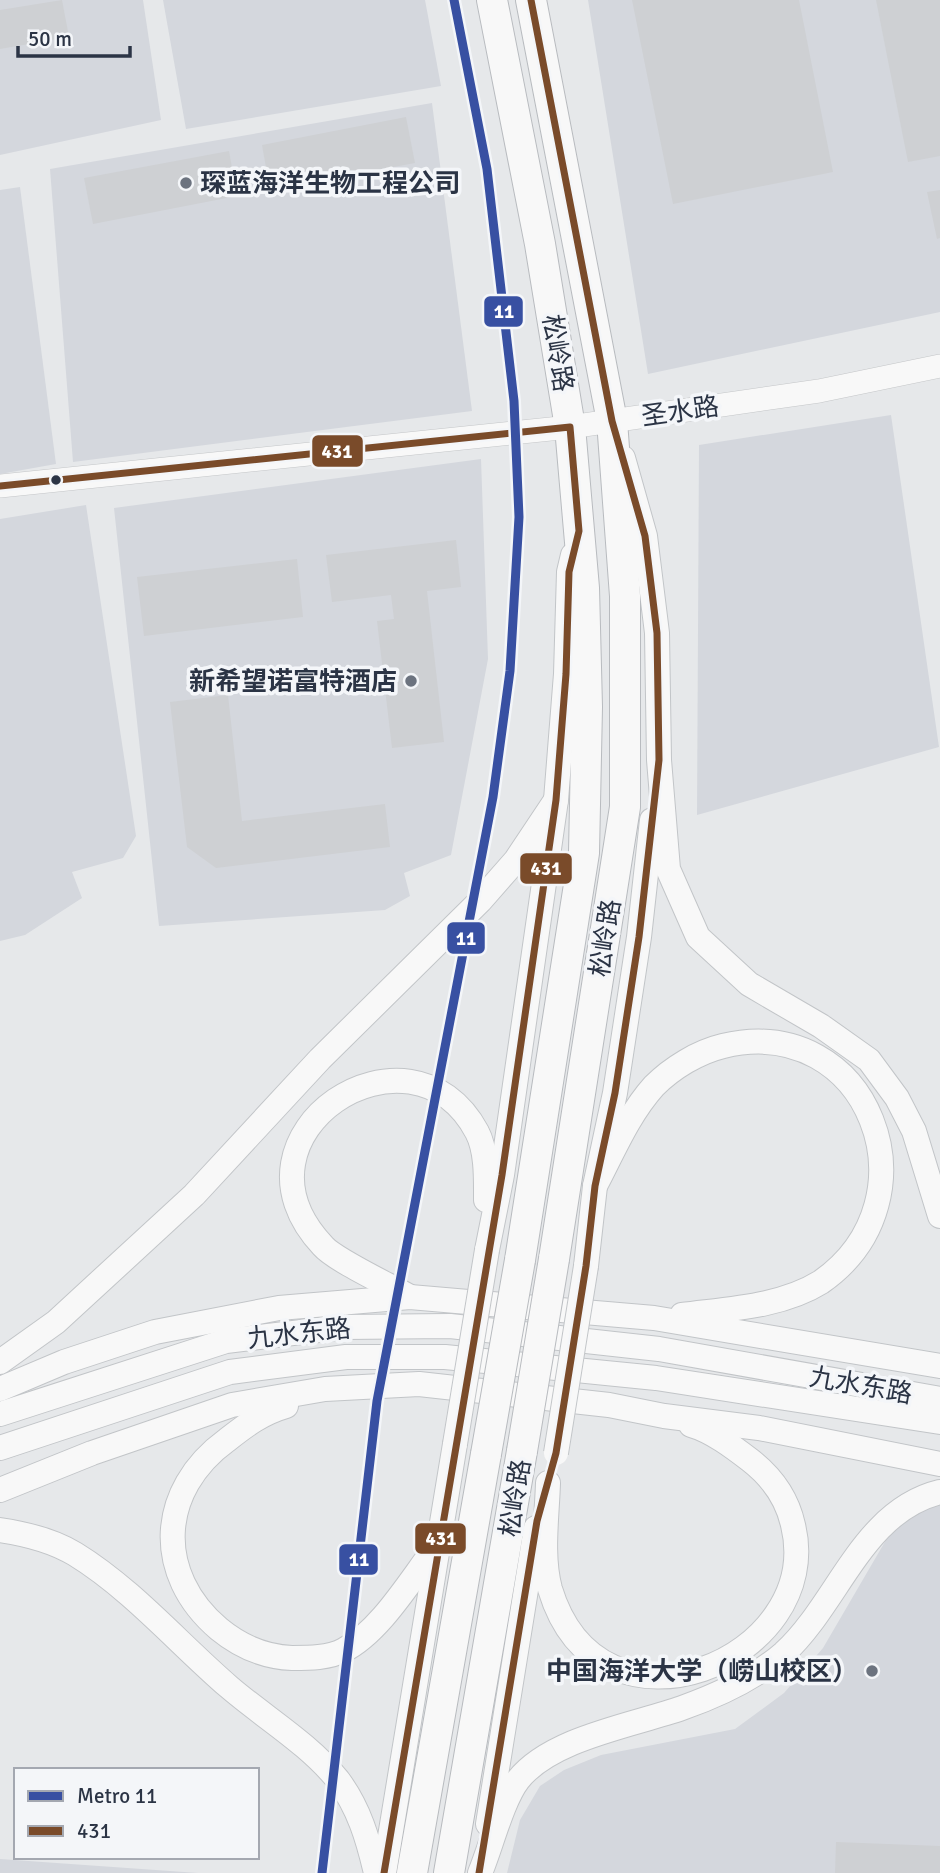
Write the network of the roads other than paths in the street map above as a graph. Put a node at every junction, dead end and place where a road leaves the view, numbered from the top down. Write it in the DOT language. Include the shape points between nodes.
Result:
graph roads {
  1 [pos="492,0"];
  2 [pos="531,0"];
  3 [pos="940,366"];
  4 [pos="612,421"];
  5 [pos="570,427"];
  6 [pos="0,486"];
  7 [pos="579,531"];
  8 [pos="659,760"];
  9 [pos="556,800"];
  10 [pos="595,1186"];
  11 [pos="940,1216"];
  12 [pos="487,1250"];
  13 [pos="410,1297"];
  14 [pos="654,1318"];
  15 [pos="0,1362"];
  16 [pos="940,1366"];
  17 [pos="350,1387"];
  18 [pos="0,1389"];
  19 [pos="940,1399"];
  20 [pos="0,1414"];
  21 [pos="664,1416"];
  22 [pos="940,1422"];
  23 [pos="0,1448"];
  24 [pos="940,1464"];
  25 [pos="548,1483"];
  26 [pos="0,1490"];
  27 [pos="940,1492"];
  28 [pos="0,1530"];
  29 [pos="436,1547"];
  30 [pos="376,1873"];
  31 [pos="384,1873"];
  32 [pos="412,1873"];
  33 [pos="449,1873"];
  34 [pos="480,1873"];
  1 -- 5 [label="highway, 松岭路"];
  2 -- 4 [label="highway, 松岭路"];
  3 -- 4 [label="street, 圣水路" via="819,391"];
  4 -- 5 [label="street, 圣水路"];
  4 -- 8 [label="main road" via="645,536 657,633"];
  4 -- 33 [label="highway, 松岭路, bridge" via="625,596 625,807 554,1259"];
  5 -- 6 [label="street, 圣水路"];
  5 -- 7 [label="highway, 松岭路"];
  7 -- 9 [label="main road" via="569,572"];
  7 -- 32 [label="highway, 松岭路, bridge" via="587,708 584,853 520,1260"];
  8 -- 10 [label="main road" via="637,950"];
  8 -- 11 [label="main road" via="668,869 698,937 749,984 869,1060 914,1131"];
  9 -- 12 [label="main road"];
  9 -- 15 [label="main road" via="516,860 480,901 320,1059 194,1195 56,1322"];
  10 -- 14 [label="main road" via="632,1114 656,1084 691,1058 732,1044 775,1043 827,1062 866,1102 878,1126 885,1148 883,1202 872,1229 839,1268 799,1293 751,1306"];
  10 -- 25 [label="main road, bridge" via="586,1266"];
  12 -- 13 [label="main road" via="485,1170 478,1134 464,1113 441,1092 422,1084 379,1080 338,1097 308,1125 295,1147 295,1202 324,1248"];
  12 -- 29 [label="main road, bridge"];
  13 -- 14 [label="main road"];
  13 -- 18 [label="main road" via="279,1308 155,1332"];
  14 -- 16 [label="main road"];
  17 -- 21 [label="main road" via="419,1384 609,1405"];
  17 -- 26 [label="main road" via="232,1405 92,1452"];
  17 -- 29 [label="main road" via="264,1413 205,1455 181,1492 171,1533 180,1580 192,1604 237,1644 275,1657 312,1658 343,1650 369,1633"];
  19 -- 20 [label="main road, 九水东路" via="659,1349 450,1326 344,1327 226,1341"];
  21 -- 24 [label="main road" via="759,1428"];
  21 -- 25 [label="main road" via="696,1426 763,1470 790,1513 796,1535 792,1580 771,1622 737,1653 668,1676 616,1671 597,1661 563,1620 550,1587"];
  22 -- 23 [label="main road, 九水东路" via="656,1378 445,1356 346,1357 230,1372"];
  25 -- 34 [label="main road" via="537,1521"];
  27 -- 34 [label="main road" via="907,1507 884,1525 809,1625 783,1653 737,1686 585,1739 539,1760 517,1780"];
  28 -- 30 [label="main road" via="36,1536 75,1554 322,1762 364,1824"];
  29 -- 31 [label="main road"];
}
